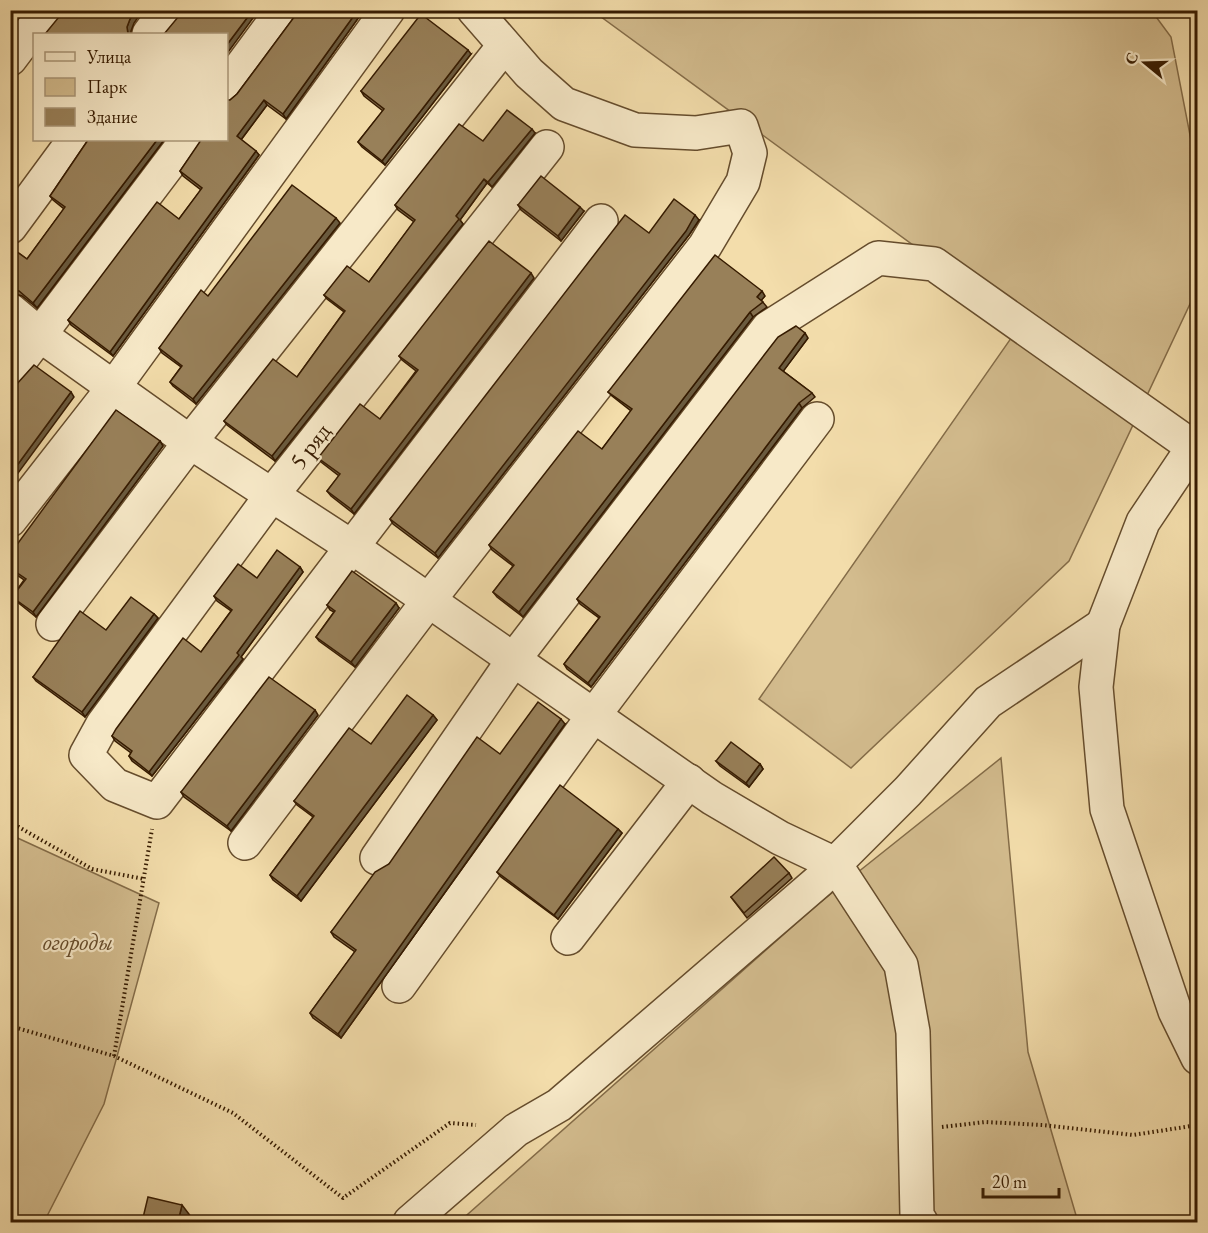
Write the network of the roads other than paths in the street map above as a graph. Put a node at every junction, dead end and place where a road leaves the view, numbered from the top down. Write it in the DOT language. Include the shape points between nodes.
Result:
graph roads {
  1 [pos="47,10"];
  2 [pos="167,10"];
  3 [pos="284,10"];
  4 [pos="388,10"];
  5 [pos="474,10"];
  6 [pos="150,33"];
  7 [pos="504,46"];
  8 [pos="10,59"];
  9 [pos="228,84"];
  10 [pos="73,141"];
  11 [pos="186,141"];
  12 [pos="547,147"];
  13 [pos="601,221"];
  14 [pos="10,227"];
  15 [pos="10,310"];
  16 [pos="40,335"];
  17 [pos="10,375"];
  18 [pos="114,387"];
  19 [pos="817,419"];
  20 [pos="190,442"];
  21 [pos="1195,443"];
  22 [pos="271,496"];
  23 [pos="10,520"];
  24 [pos="352,547"];
  25 [pos="429,600"];
  26 [pos="53,624"];
  27 [pos="1103,625"];
  28 [pos="514,659"];
  29 [pos="594,715"];
  30 [pos="688,782"];
  31 [pos="245,843"];
  32 [pos="377,858"];
  33 [pos="835,864"];
  34 [pos="568,938"];
  35 [pos="399,986"];
  36 [pos="1197,1058"];
  37 [pos="410,1222"];
  38 [pos="921,1222"];
  1 -- 8 [label="street"];
  2 -- 6 [label="street"];
  3 -- 9 [label="street"];
  4 -- 18 [label="street"];
  5 -- 7 [label="street"];
  7 -- 20 [label="street"];
  7 -- 25 [label="street" via="564,104 635,130 696,132 741,126 750,153 743,182 705,246"];
  10 -- 14 [label="street"];
  11 -- 16 [label="street"];
  12 -- 22 [label="street, 5 ряд"];
  13 -- 24 [label="street"];
  15 -- 16 [label="street"];
  16 -- 17 [label="street"];
  16 -- 18 [label="street"];
  18 -- 20 [label="street"];
  18 -- 23 [label="street"];
  19 -- 29 [label="street"];
  20 -- 22 [label="street"];
  20 -- 26 [label="street"];
  21 -- 27 [label="street" via="1143,522"];
  21 -- 28 [label="street" via="934,264 878,258 768,328"];
  22 -- 24 [label="street"];
  22 -- 24 [label="street, 5 ряд" via="103,724 86,755 115,785 157,802"];
  24 -- 25 [label="street"];
  25 -- 28 [label="street"];
  25 -- 31 [label="street"];
  27 -- 33 [label="street" via="988,702"];
  27 -- 36 [label="street" via="1096,687 1107,809 1174,1011"];
  28 -- 29 [label="street"];
  28 -- 32 [label="street"];
  29 -- 30 [label="street"];
  29 -- 35 [label="street"];
  30 -- 33 [label="street" via="751,822"];
  30 -- 34 [label="street"];
  33 -- 37 [label="street" via="559,1104 516,1130"];
  33 -- 38 [label="street" via="901,965 913,1032 917,1216"];
}
